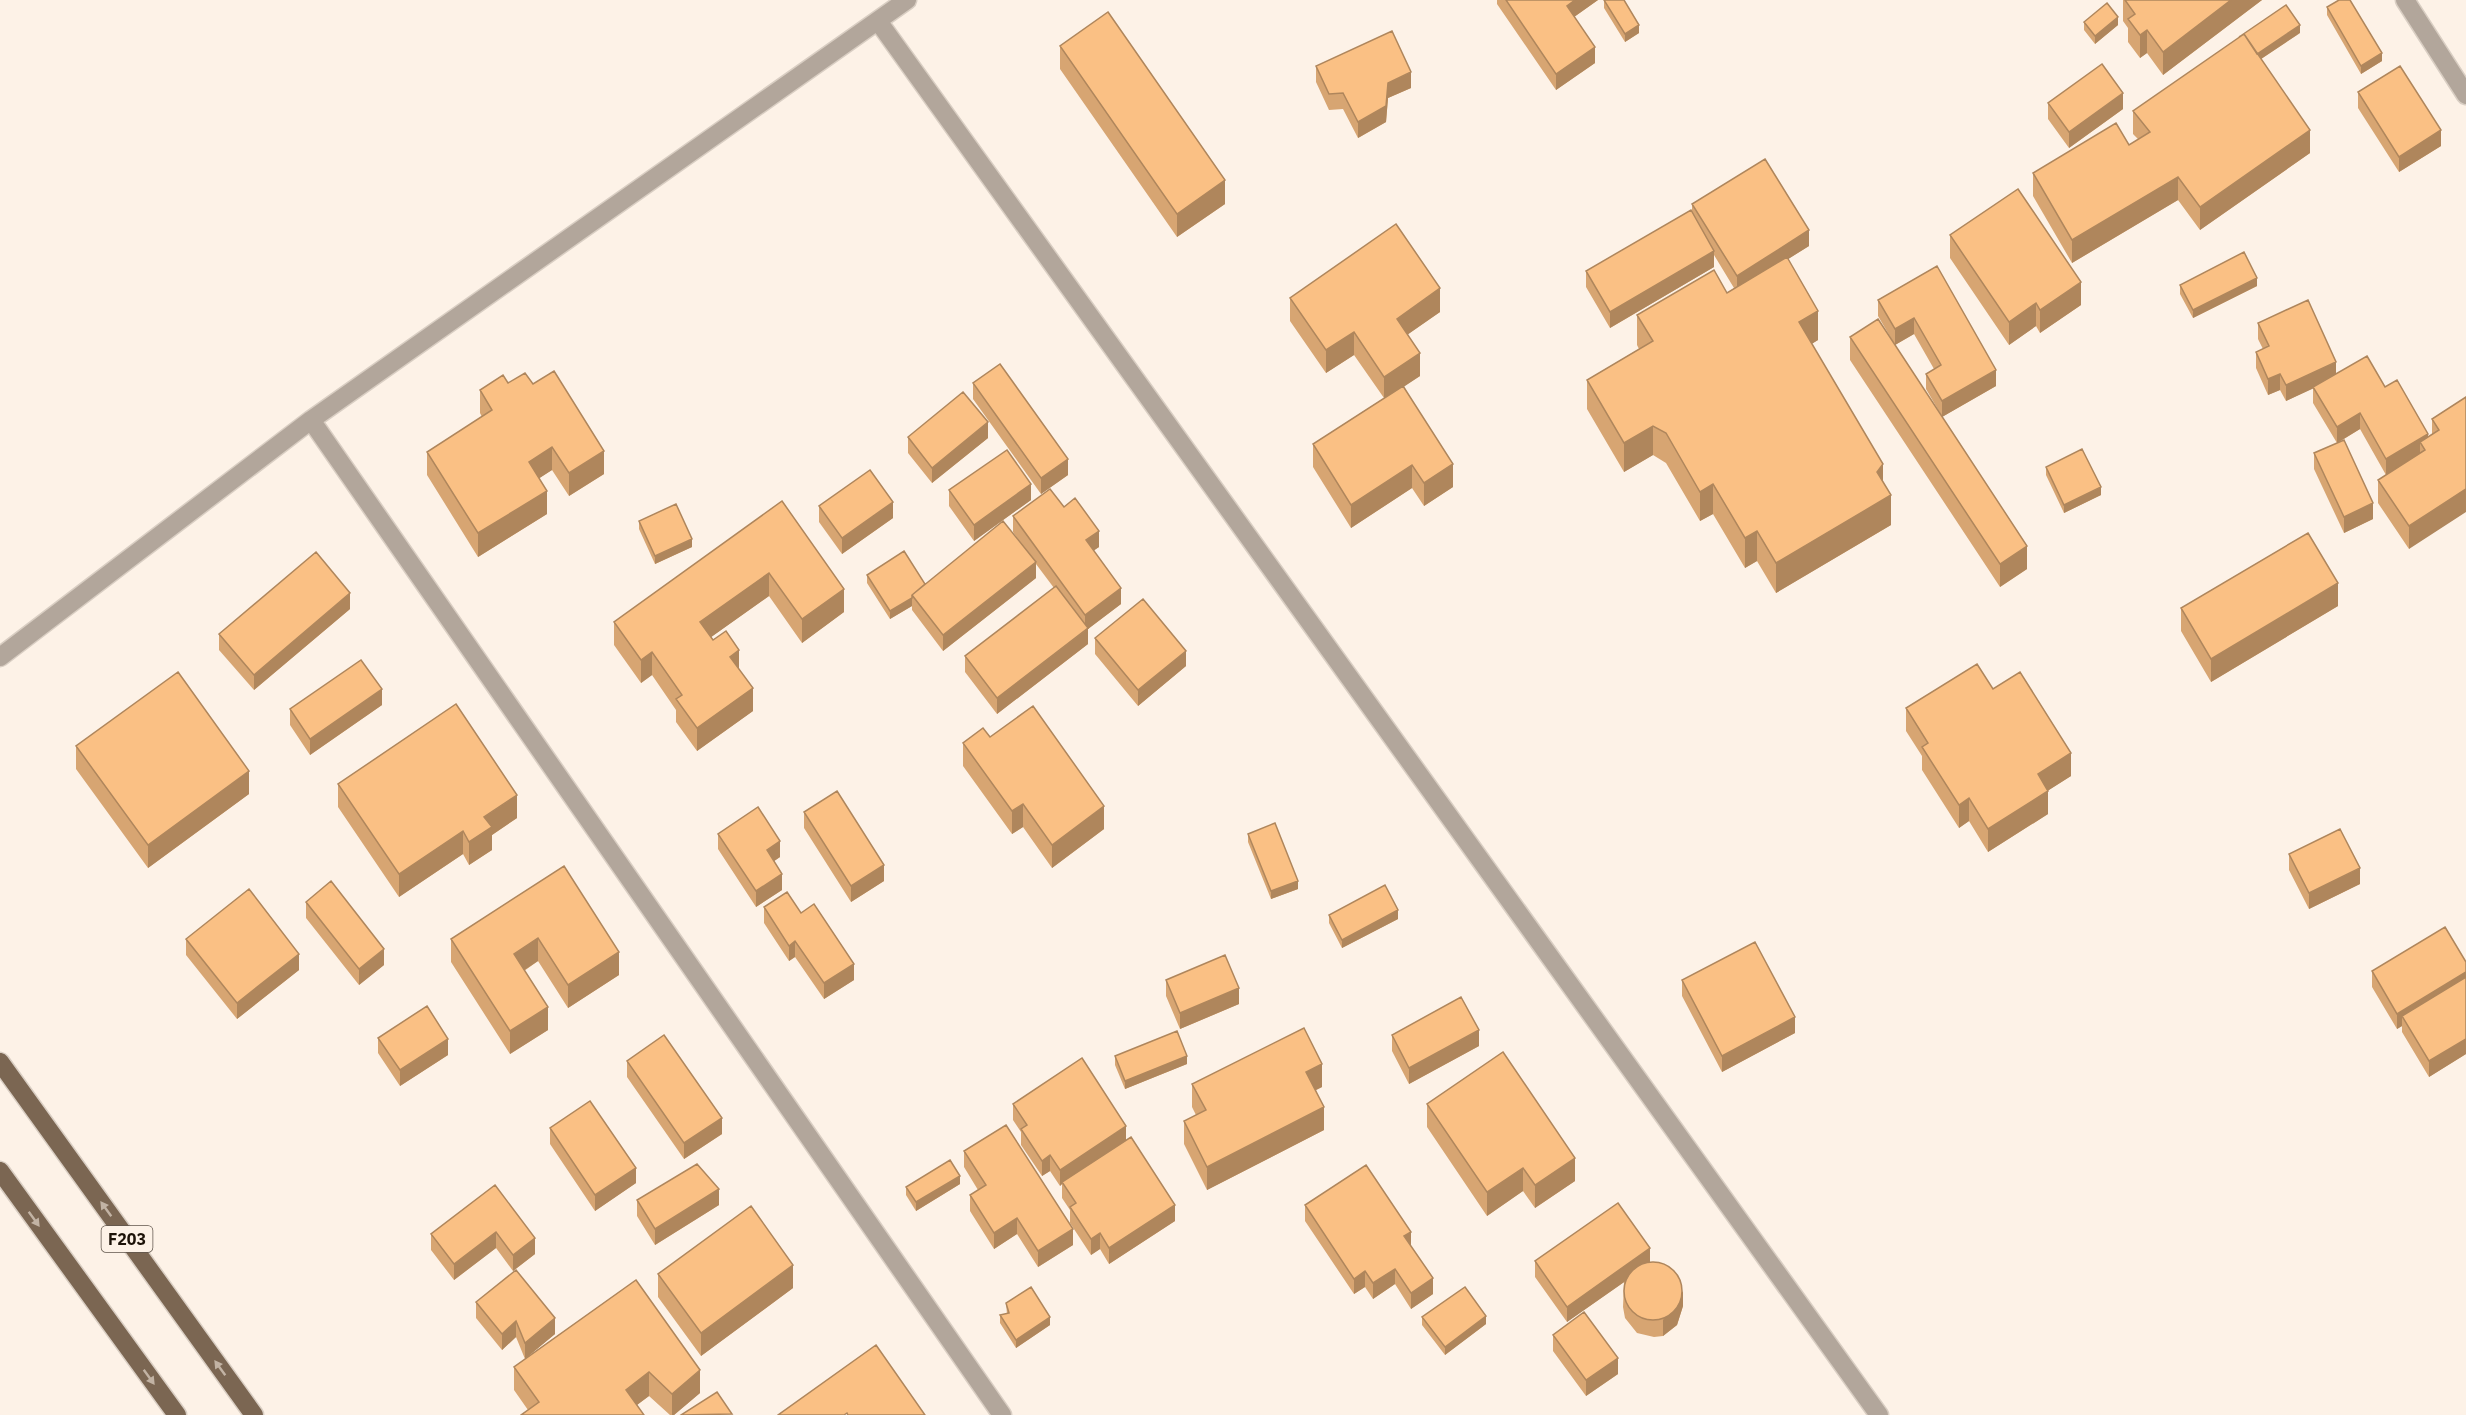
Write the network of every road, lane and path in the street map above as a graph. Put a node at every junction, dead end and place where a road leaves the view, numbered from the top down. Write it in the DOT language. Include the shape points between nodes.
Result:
graph roads {
  1 [pos="907,0"];
  2 [pos="2405,0"];
  3 [pos="878,21"];
  4 [pos="2466,95"];
  5 [pos="311,420"];
  6 [pos="0,657"];
  7 [pos="0,1062"];
  8 [pos="0,1171"];
  9 [pos="177,1415"];
  10 [pos="254,1415"];
  11 [pos="1002,1415"];
  12 [pos="1879,1415"];
  1 -- 3 [label="street"];
  2 -- 4 [label="street"];
  3 -- 5 [label="street"];
  3 -- 12 [label="street"];
  5 -- 6 [label="street"];
  5 -- 11 [label="street"];
  10 -- 7 [label="main road, F203, one-way"];
  8 -- 9 [label="main road, one-way"];
}
